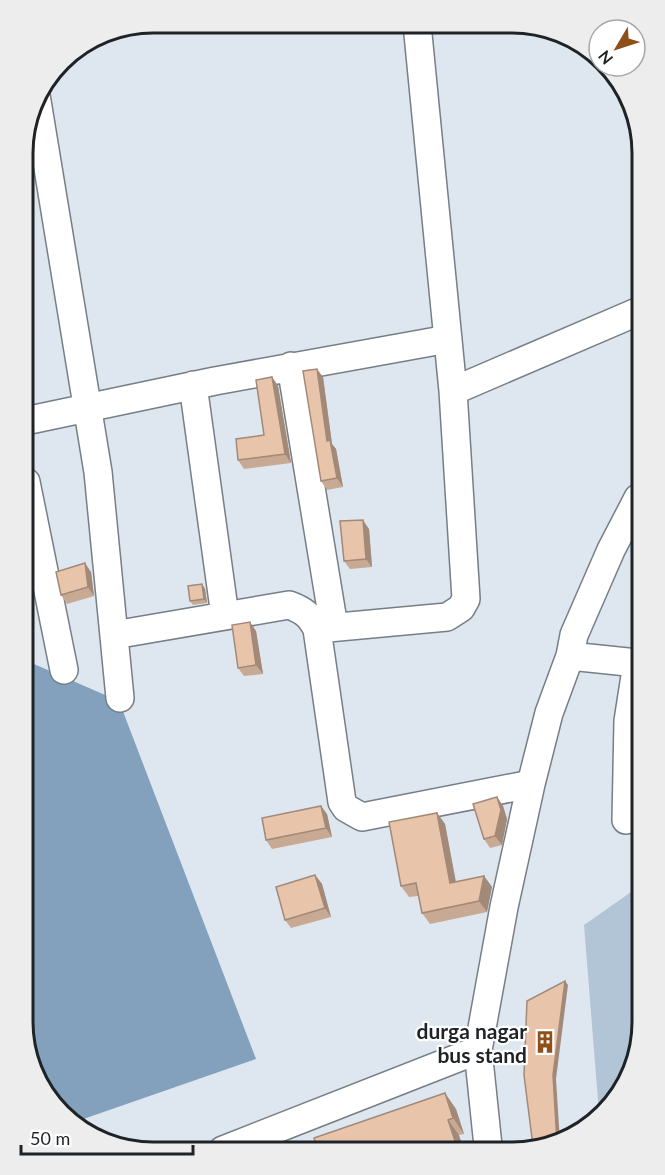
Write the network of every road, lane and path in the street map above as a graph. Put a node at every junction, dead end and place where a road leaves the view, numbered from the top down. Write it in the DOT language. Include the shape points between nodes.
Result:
graph roads {
  1 [pos="418,33"];
  2 [pos="39,114"];
  3 [pos="632,314"];
  4 [pos="448,339"];
  5 [pos="291,366"];
  6 [pos="193,385"];
  7 [pos="453,391"];
  8 [pos="88,407"];
  9 [pos="33,419"];
  10 [pos="632,510"];
  11 [pos="33,517"];
  12 [pos="225,616"];
  13 [pos="325,628"];
  14 [pos="114,635"];
  15 [pos="570,656"];
  16 [pos="632,662"];
  17 [pos="64,670"];
  18 [pos="632,695"];
  19 [pos="120,698"];
  20 [pos="531,784"];
  21 [pos="626,820"];
  22 [pos="478,1050"];
  23 [pos="243,1142"];
  24 [pos="488,1142"];
  1 -- 4 [label="street"];
  2 -- 8 [label="street"];
  3 -- 7 [label="street"];
  4 -- 5 [label="street"];
  4 -- 7 [label="street"];
  5 -- 6 [label="street"];
  5 -- 13 [label="street"];
  6 -- 8 [label="street"];
  6 -- 12 [label="street"];
  7 -- 13 [label="street" via="466,599 461,608 447,616"];
  8 -- 9 [label="street"];
  8 -- 14 [label="street"];
  10 -- 15 [label="street" via="574,635"];
  11 -- 17 [label="street"];
  12 -- 13 [label="street" via="289,605"];
  12 -- 14 [label="street"];
  13 -- 20 [label="street" via="342,802 346,808 362,817 375,816"];
  14 -- 19 [label="street"];
  15 -- 16 [label="street"];
  15 -- 20 [label="street" via="549,713"];
  18 -- 21 [label="street"];
  20 -- 22 [label="street"];
  22 -- 23 [label="street"];
  22 -- 24 [label="street"];
}
